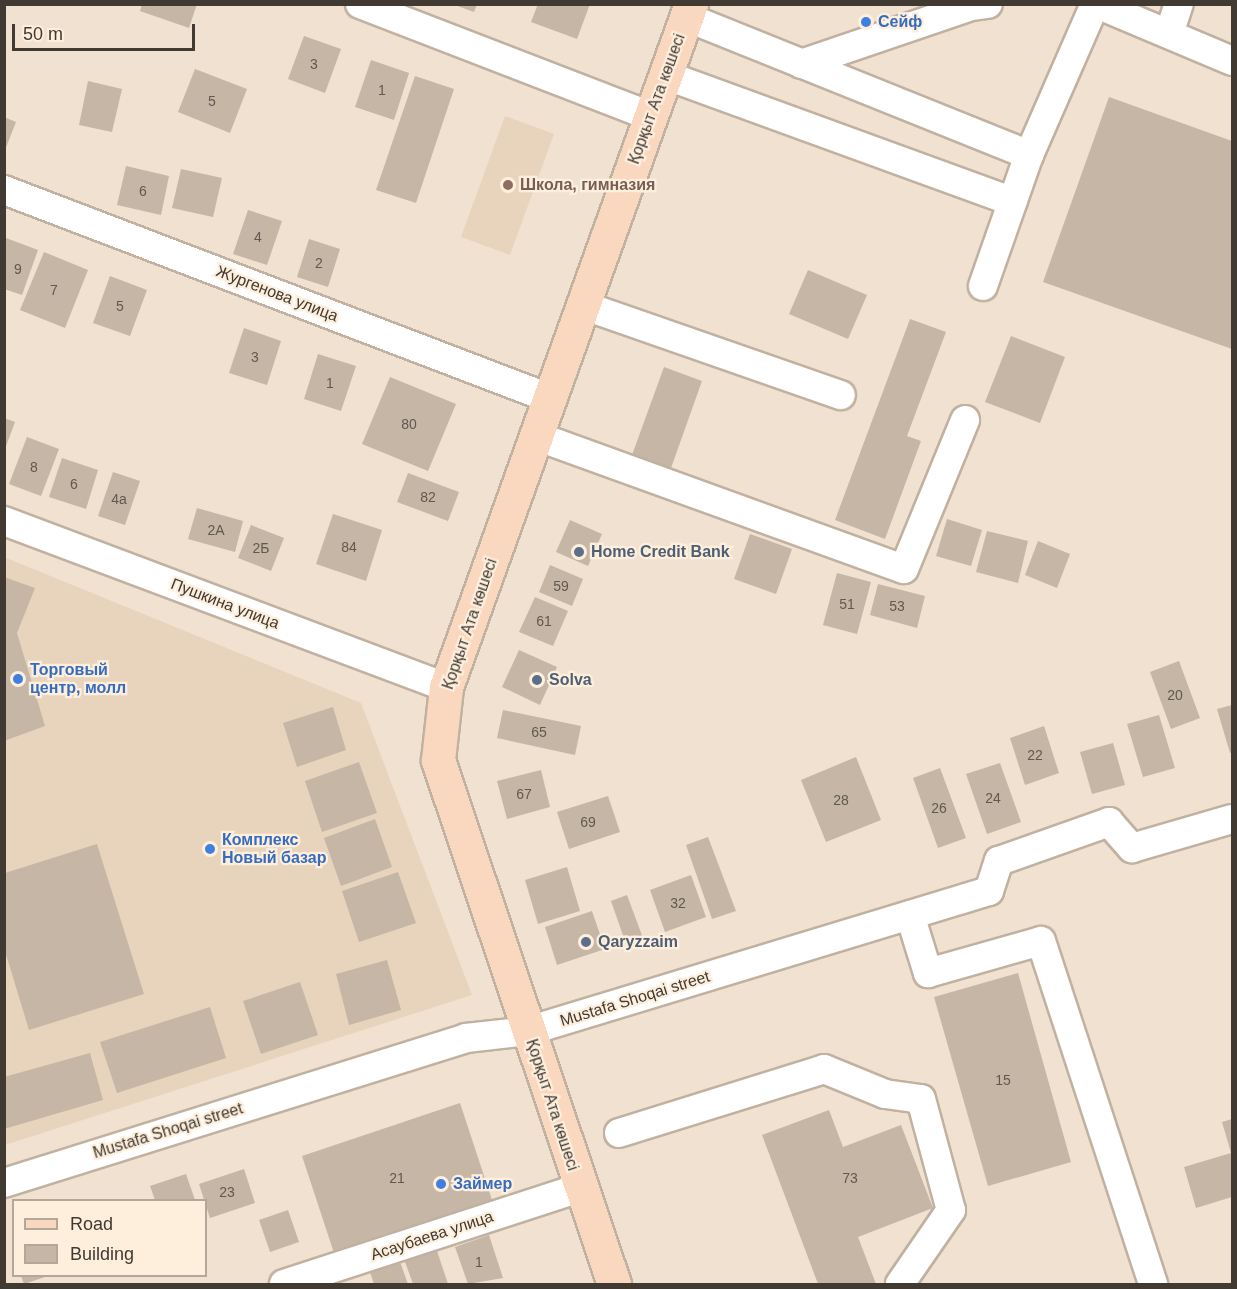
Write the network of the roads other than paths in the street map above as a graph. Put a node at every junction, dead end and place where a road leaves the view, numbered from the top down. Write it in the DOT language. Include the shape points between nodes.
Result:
graph roads {
  1 [pos="360,4"];
  2 [pos="988,4"];
  3 [pos="1096,4"];
  4 [pos="1179,4"];
  5 [pos="688,11"];
  6 [pos="1169,34"];
  7 [pos="1233,61"];
  8 [pos="801,64"];
  9 [pos="665,75"];
  10 [pos="651,116"];
  11 [pos="1029,155"];
  12 [pos="4,190"];
  13 [pos="1013,201"];
  14 [pos="983,286"];
  15 [pos="582,305"];
  16 [pos="841,395"];
  17 [pos="549,398"];
  18 [pos="965,420"];
  19 [pos="536,436"];
  20 [pos="4,521"];
  21 [pos="446,687"];
  22 [pos="1233,819"];
  23 [pos="910,915"];
  24 [pos="528,1031"];
  25 [pos="620,1133"];
  26 [pos="4,1183"];
  27 [pos="579,1188"];
  28 [pos="284,1284"];
  29 [pos="614,1284"];
  30 [pos="900,1284"];
  31 [pos="1153,1284"];
  1 -- 10 [label="street"];
  2 -- 8 [label="street" via="971,6"];
  3 -- 6 [label="street"];
  3 -- 11 [label="street"];
  4 -- 6 [label="street"];
  5 -- 8 [label="street"];
  5 -- 9 [label="main road, Қорқыт Ата көшесі"];
  6 -- 7 [label="street"];
  8 -- 11 [label="street"];
  9 -- 10 [label="main road, Қорқыт Ата көшесі"];
  9 -- 13 [label="street"];
  10 -- 15 [label="main road, Қорқыт Ата көшесі"];
  11 -- 13 [label="street"];
  12 -- 17 [label="street, Жургенова улица"];
  13 -- 14 [label="street"];
  15 -- 16 [label="street"];
  15 -- 17 [label="main road, Қорқыт Ата көшесі"];
  17 -- 19 [label="main road, Қорқыт Ата көшесі"];
  18 -- 19 [label="street" via="903,570"];
  19 -- 21 [label="main road, Қорқыт Ата көшесі"];
  20 -- 21 [label="street, Пушкина улица"];
  21 -- 24 [label="main road, Қорқыт Ата көшесі" via="438,760"];
  22 -- 23 [label="street, Mustafa Shoqai street" via="1132,848 1109,822 999,861 989,891"];
  23 -- 24 [label="street, Mustafa Shoqai street"];
  23 -- 31 [label="street" via="928,973 1041,941"];
  24 -- 26 [label="street, Mustafa Shoqai street" via="466,1038"];
  24 -- 27 [label="main road, Қорқыт Ата көшесі"];
  25 -- 30 [label="street" via="824,1069 885,1094 921,1099 951,1210"];
  27 -- 28 [label="street, Асаубаева улица"];
  27 -- 29 [label="main road, Қорқыт Ата көшесі"];
}
